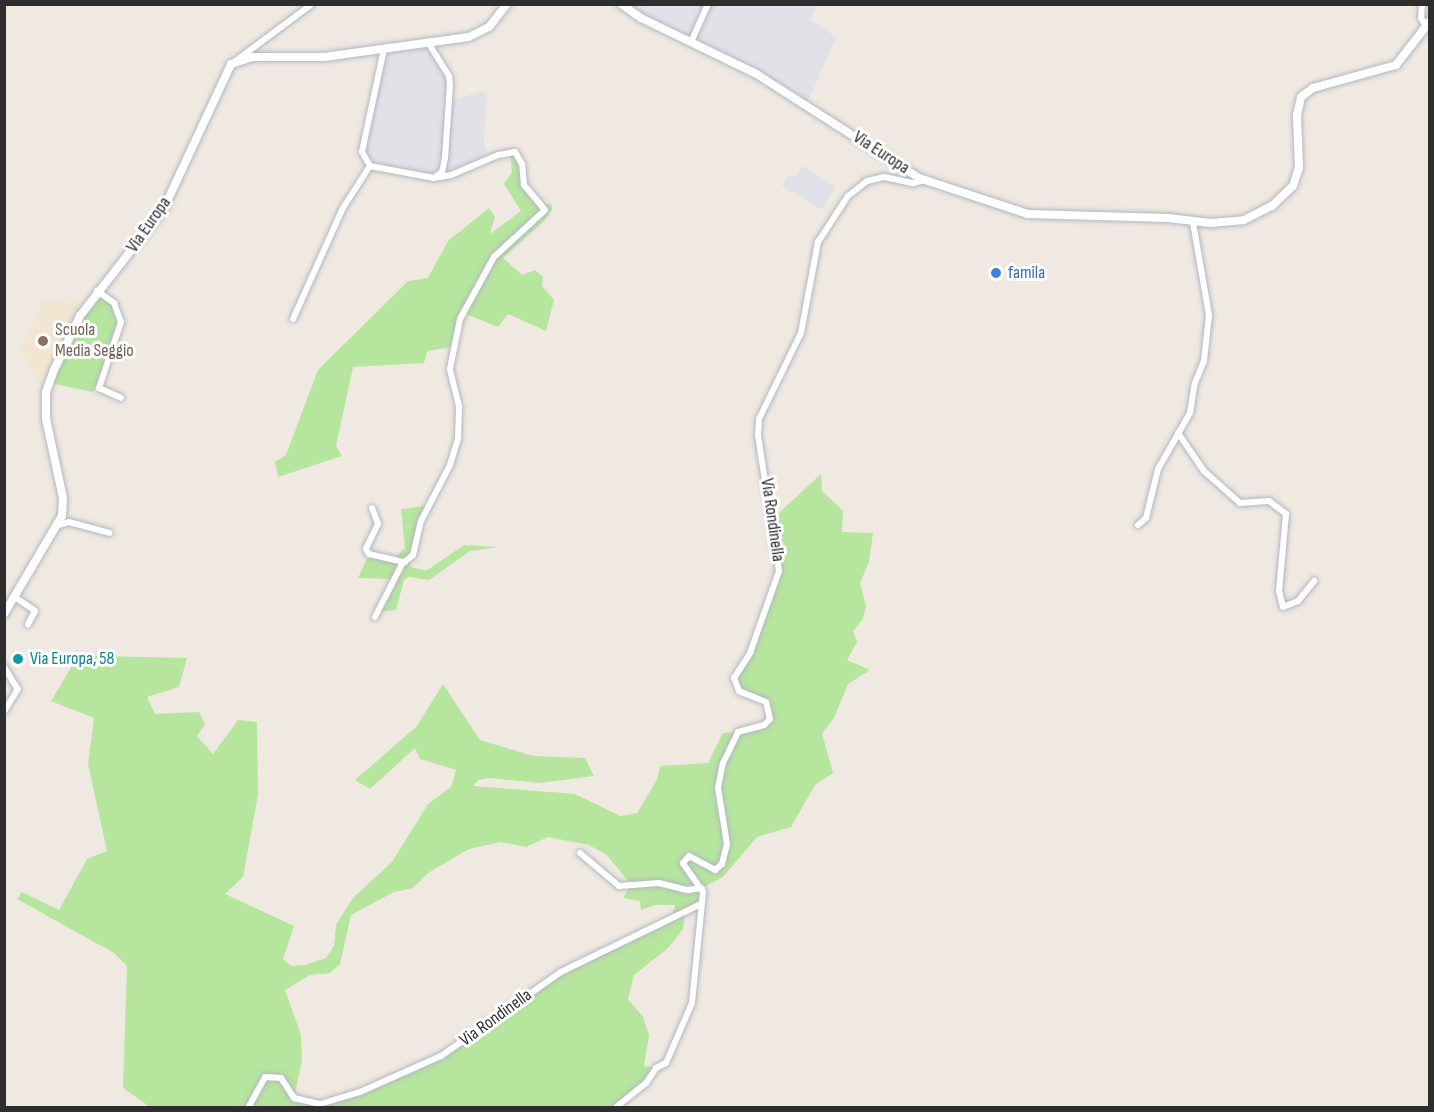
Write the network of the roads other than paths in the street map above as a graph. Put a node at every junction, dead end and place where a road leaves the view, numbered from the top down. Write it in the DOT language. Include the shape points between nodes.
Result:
graph roads {
  1 [pos="312,4"];
  2 [pos="507,4"];
  3 [pos="621,4"];
  4 [pos="708,4"];
  5 [pos="1422,4"];
  6 [pos="1428,24"];
  7 [pos="691,42"];
  8 [pos="429,44"];
  9 [pos="384,49"];
  10 [pos="231,64"];
  11 [pos="369,166"];
  12 [pos="434,178"];
  13 [pos="925,180"];
  14 [pos="1193,222"];
  15 [pos="98,291"];
  16 [pos="293,319"];
  17 [pos="121,398"];
  18 [pos="1178,433"];
  19 [pos="372,508"];
  20 [pos="59,525"];
  21 [pos="1138,525"];
  22 [pos="110,533"];
  23 [pos="405,562"];
  24 [pos="1314,581"];
  25 [pos="16,598"];
  26 [pos="4,614"];
  27 [pos="375,617"];
  28 [pos="27,624"];
  29 [pos="4,668"];
  30 [pos="4,711"];
  31 [pos="580,853"];
  32 [pos="702,888"];
  33 [pos="701,904"];
  34 [pos="248,1107"];
  35 [pos="615,1107"];
  1 -- 10 [label="street"];
  2 -- 8 [label="main road" via="480,33"];
  3 -- 7 [label="main road, Via Europa"];
  4 -- 7 [label="street"];
  5 -- 6 [label="street" via="1421,18"];
  6 -- 14 [label="main road, Via Europa" via="1396,65 1313,88 1301,98 1297,115 1299,168 1293,186 1272,206 1244,220"];
  7 -- 13 [label="main road, Via Europa" via="764,78"];
  8 -- 9 [label="main road"];
  8 -- 12 [label="street" via="449,76 450,85 445,158 442,172"];
  9 -- 10 [label="main road" via="324,57 253,57"];
  9 -- 11 [label="street" via="362,143"];
  10 -- 15 [label="main road, Via Europa" via="164,208"];
  11 -- 12 [label="street"];
  11 -- 16 [label="street" via="339,215"];
  12 -- 23 [label="street" via="451,175 498,154 516,152 522,164 524,185 545,210 494,257 460,319 450,369 459,406 458,438 450,465 421,520 413,555"];
  13 -- 14 [label="main road, Via Europa" via="1028,214"];
  13 -- 32 [label="street, Via Rondinella" via="913,183 884,177 867,181 848,196 825,227 815,255 797,344 759,419 758,435 780,558 750,653 734,678 739,691 766,702 771,712 764,725 738,732 723,763 718,788 728,844 722,864 715,870 689,856 683,863"];
  14 -- 18 [label="street" via="1206,288 1208,337 1190,413"];
  15 -- 17 [label="street" via="114,303 121,322 99,388"];
  15 -- 20 [label="main road, Via Europa" via="66,342 46,392 46,419 63,498"];
  18 -- 21 [label="street" via="1158,469 1146,518"];
  18 -- 24 [label="street" via="1204,471 1240,503 1269,501 1286,514 1279,591 1283,607 1298,602"];
  19 -- 23 [label="street" via="378,524 366,549 369,554"];
  20 -- 22 [label="street" via="77,523"];
  20 -- 25 [label="main road, Via Europa"];
  23 -- 27 [label="street"];
  25 -- 26 [label="main road, Via Europa"];
  25 -- 28 [label="street" via="35,611"];
  29 -- 30 [label="street" via="18,688"];
  31 -- 32 [label="street" via="619,886 659,883 688,890"];
  32 -- 33 [label="street"];
  33 -- 34 [label="street, Via Rondinella" via="561,972 441,1056 335,1101 305,1102 286,1090 281,1078 265,1077"];
  33 -- 35 [label="street" via="692,1002 672,1051 646,1083"];
}
